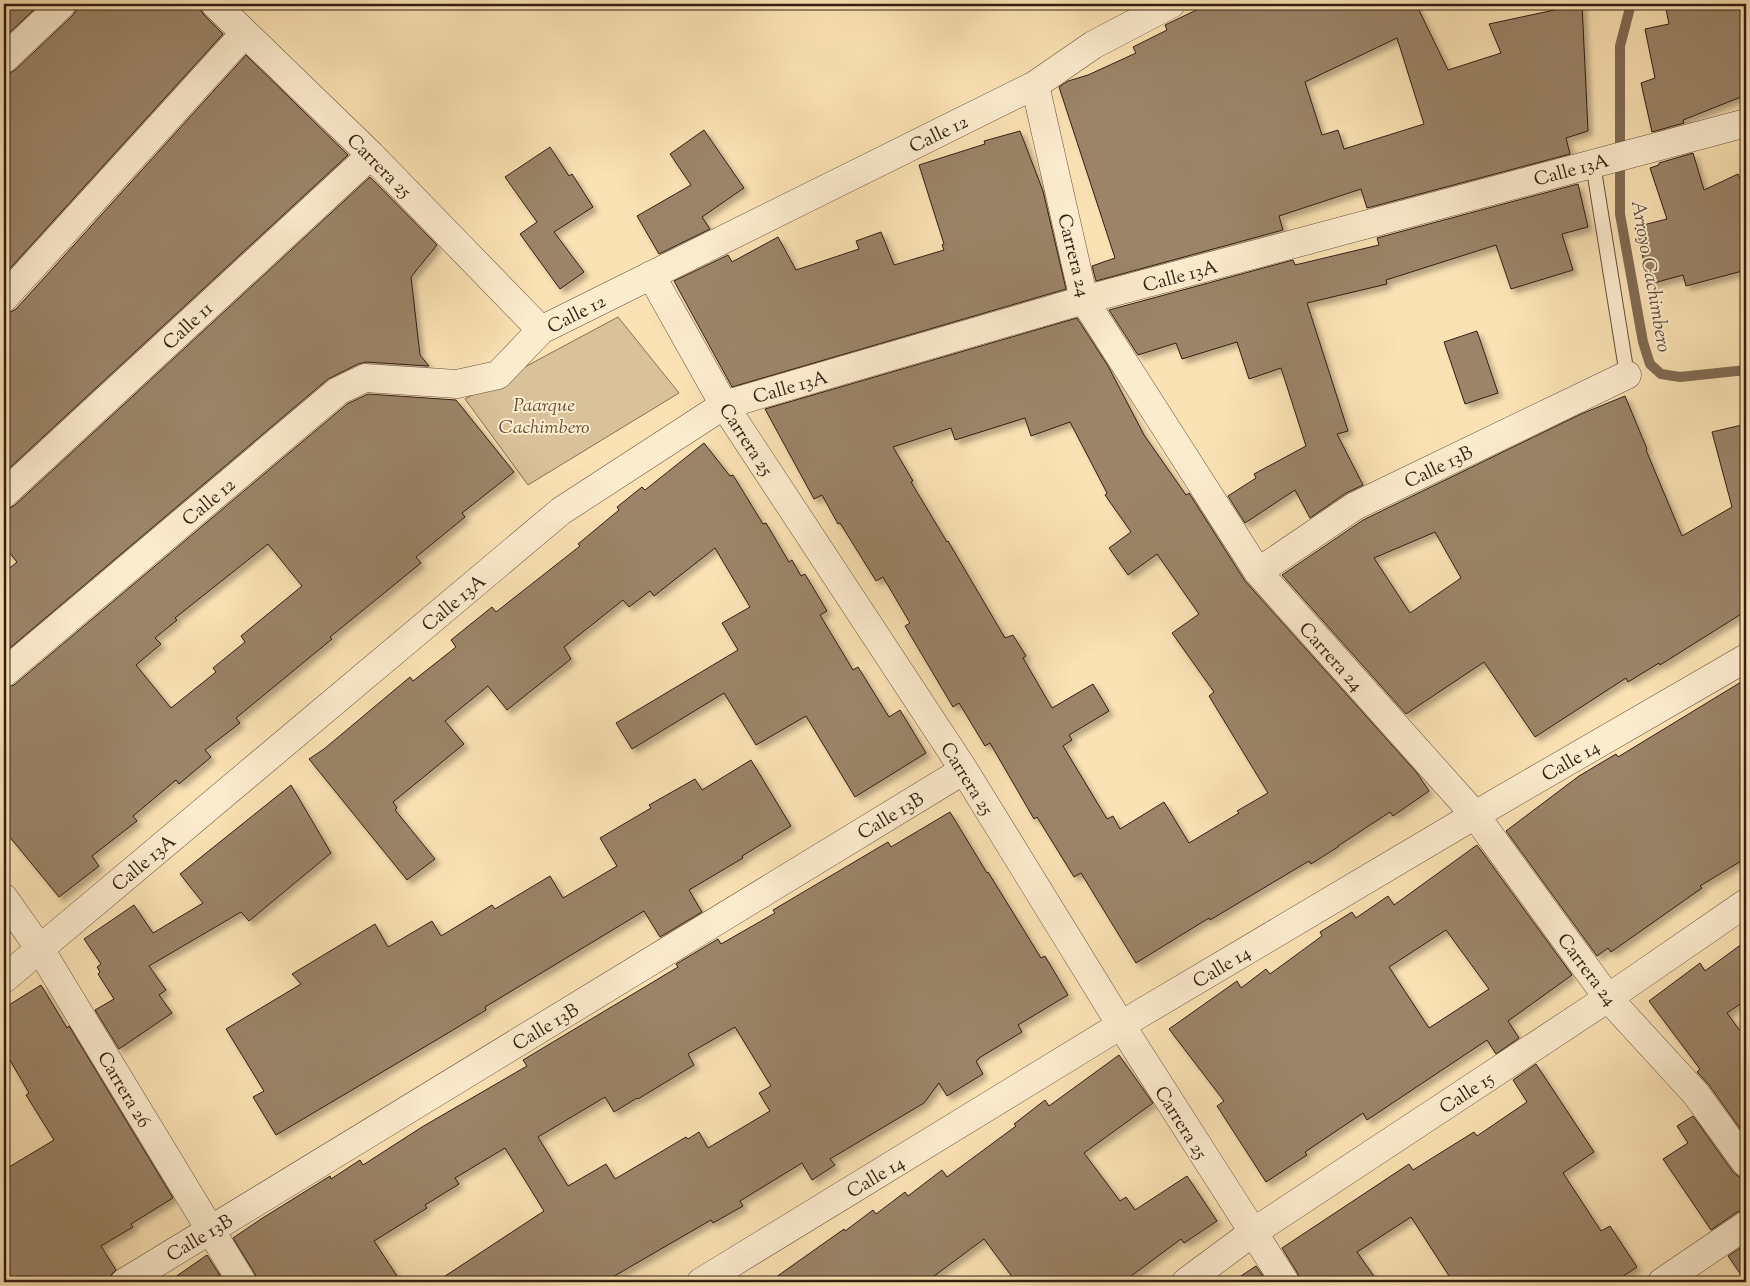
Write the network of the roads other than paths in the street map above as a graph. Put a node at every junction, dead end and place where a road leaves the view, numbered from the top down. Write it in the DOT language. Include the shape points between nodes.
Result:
graph roads {
  1 [pos="62,4"];
  2 [pos="215,4"];
  3 [pos="1171,4"];
  4 [pos="245,33"];
  5 [pos="4,59"];
  6 [pos="1036,85"];
  7 [pos="1746,123"];
  8 [pos="371,155"];
  9 [pos="1593,164"];
  10 [pos="651,275"];
  11 [pos="4,298"];
  12 [pos="1084,300"];
  13 [pos="540,330"];
  14 [pos="1627,375"];
  15 [pos="724,405"];
  16 [pos="4,494"];
  17 [pos="1258,572"];
  18 [pos="1746,658"];
  19 [pos="4,673"];
  20 [pos="964,770"];
  21 [pos="1475,815"];
  22 [pos="4,898"];
  23 [pos="1746,903"];
  24 [pos="40,949"];
  25 [pos="4,979"];
  26 [pos="1608,998"];
  27 [pos="1121,1025"];
  28 [pos="1746,1163"];
  29 [pos="1746,1224"];
  30 [pos="210,1230"];
  31 [pos="1252,1233"];
  32 [pos="125,1282"];
  33 [pos="242,1282"];
  34 [pos="701,1282"];
  35 [pos="1186,1282"];
  36 [pos="1285,1282"];
  37 [pos="1662,1282"];
  1 -- 5 [label="street"];
  2 -- 4 [label="street, Carrera 25"];
  3 -- 6 [label="street, Calle 12" via="1094,45"];
  4 -- 8 [label="street, Carrera 25"];
  4 -- 11 [label="street"];
  6 -- 10 [label="street, Calle 12"];
  6 -- 12 [label="street, Carrera 24"];
  7 -- 9 [label="street, Calle 13A"];
  8 -- 13 [label="street, Carrera 25"];
  8 -- 16 [label="street, Calle 11"];
  9 -- 12 [label="street, Calle 13A"];
  9 -- 14 [label="lane"];
  10 -- 13 [label="street, Calle 12"];
  10 -- 15 [label="street, Carrera 25"];
  12 -- 15 [label="street, Calle 13A"];
  12 -- 17 [label="street, Carrera 24"];
  13 -- 19 [label="street, Calle 12" via="498,375 457,384 365,378 338,392"];
  14 -- 17 [label="street, Calle 13B" via="1355,506"];
  15 -- 20 [label="street, Carrera 25"];
  15 -- 24 [label="street, Calle 13A" via="561,511"];
  17 -- 21 [label="street, Carrera 24"];
  18 -- 21 [label="street, Calle 14"];
  20 -- 27 [label="street, Carrera 25"];
  20 -- 30 [label="street, Calle 13B"];
  21 -- 26 [label="street, Carrera 24"];
  21 -- 27 [label="street, Calle 14"];
  22 -- 24 [label="street, Carrera 26"];
  23 -- 26 [label="street, Calle 15"];
  24 -- 25 [label="street, Calle 13A"];
  24 -- 30 [label="street, Carrera 26"];
  26 -- 28 [label="street, Carrera 24" via="1696,1094"];
  26 -- 31 [label="street, Calle 15"];
  27 -- 31 [label="street, Carrera 25"];
  27 -- 34 [label="street, Calle 14"];
  29 -- 37 [label="street"];
  30 -- 32 [label="street, Calle 13B"];
  30 -- 33 [label="street, Carrera 26"];
  31 -- 35 [label="street, Calle 15"];
  31 -- 36 [label="street, Carrera 25"];
}
